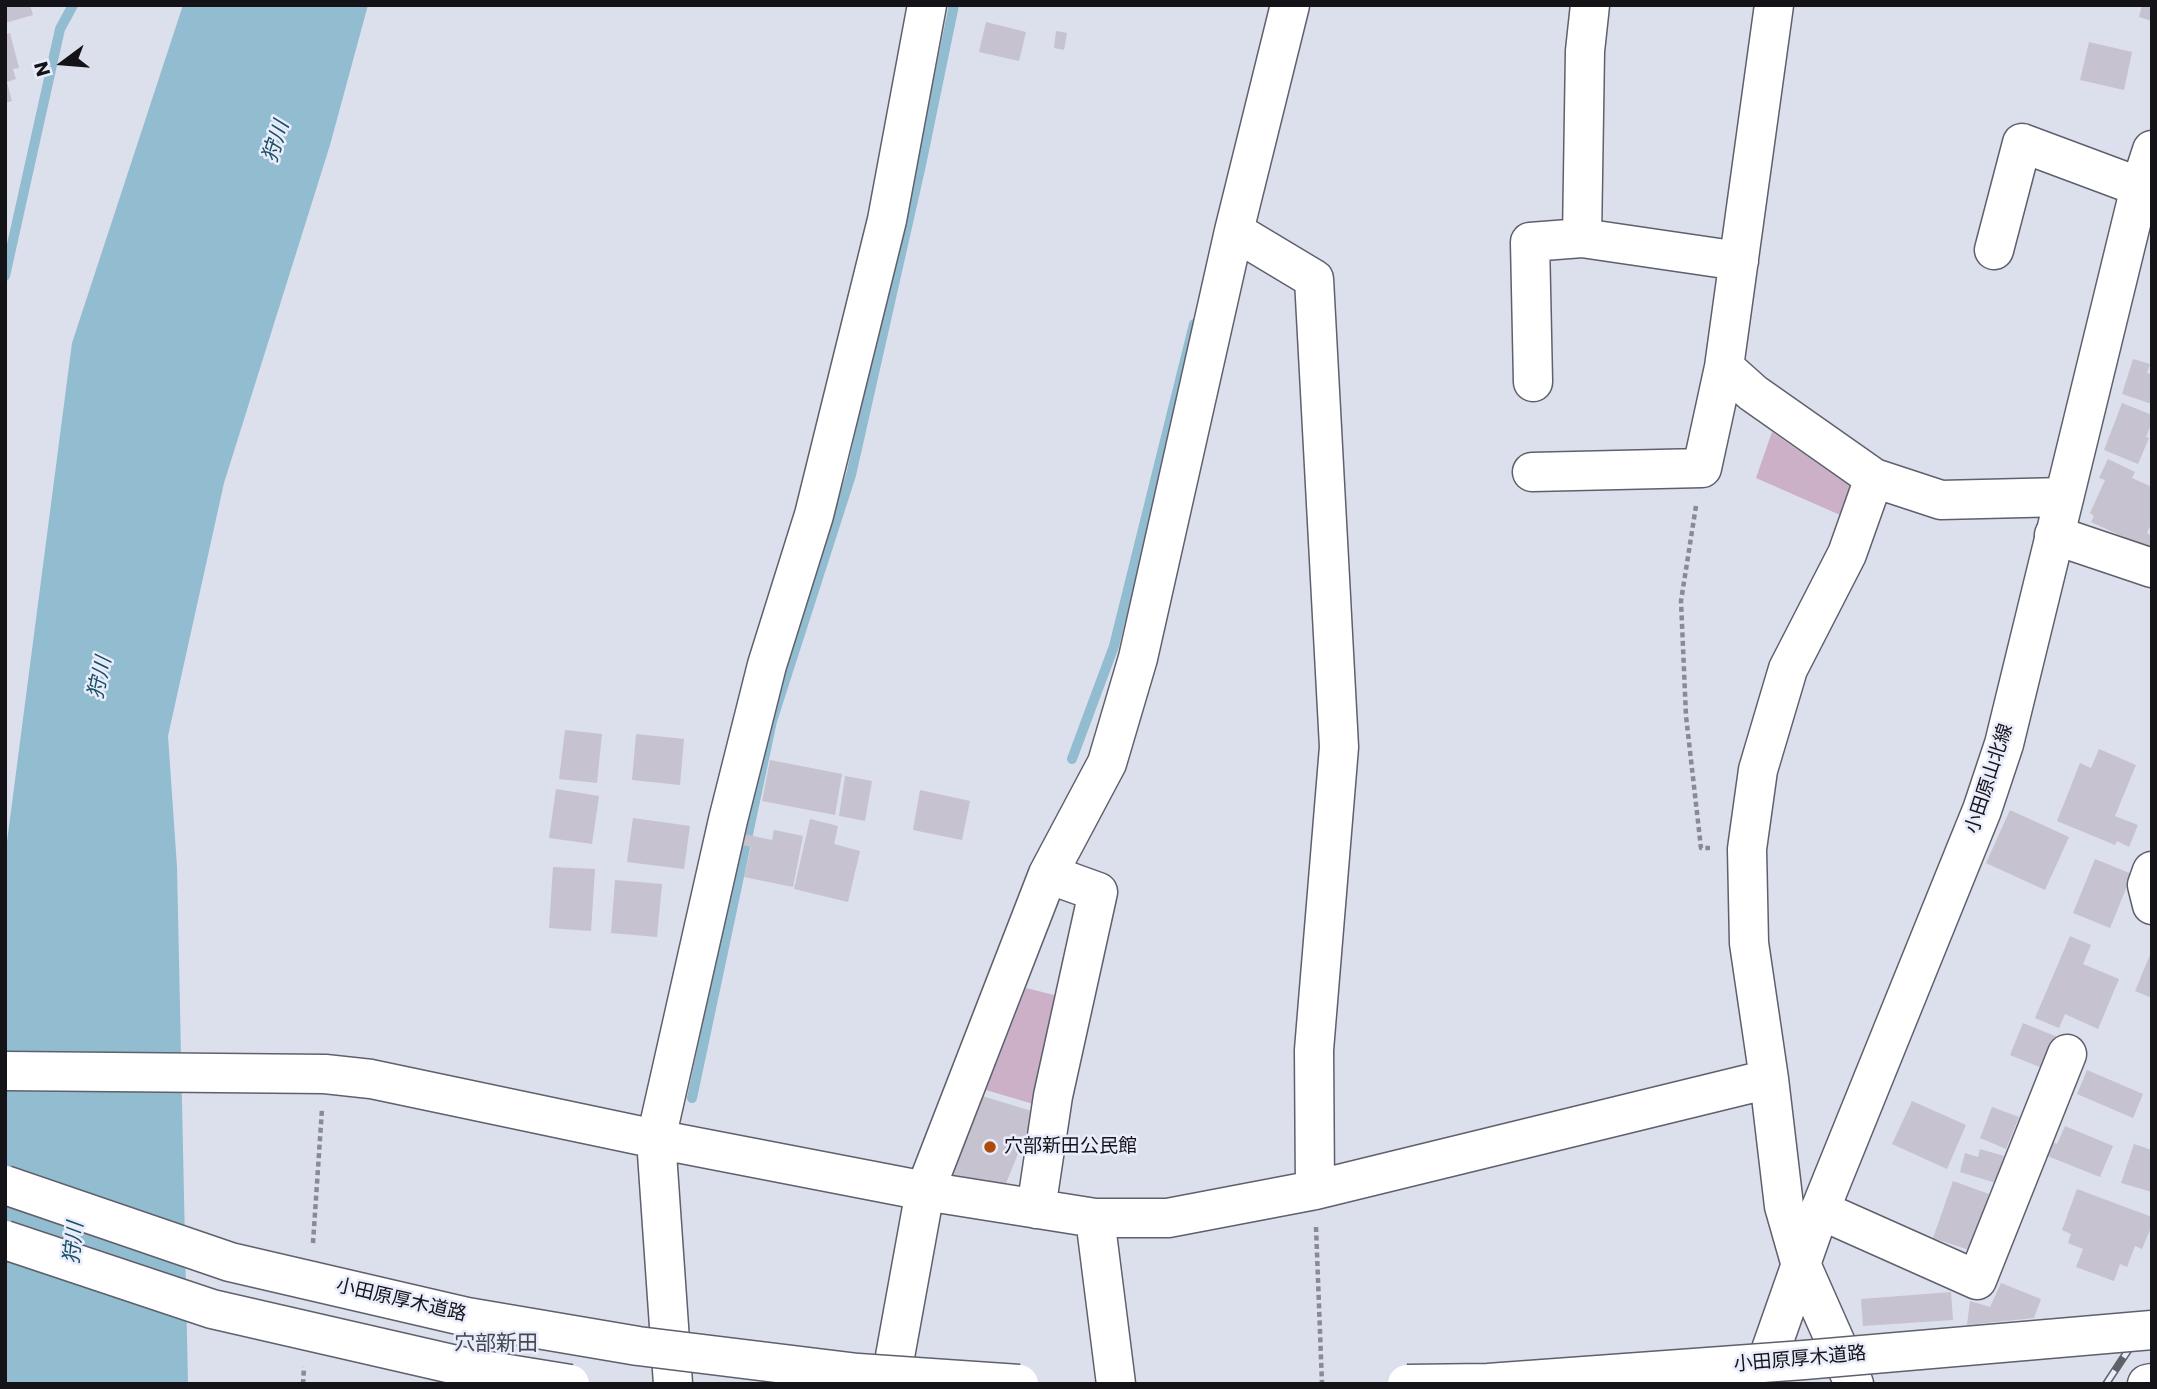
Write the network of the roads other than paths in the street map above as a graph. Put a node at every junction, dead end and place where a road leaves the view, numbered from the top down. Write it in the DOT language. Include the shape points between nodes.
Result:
graph roads {
  1 [pos="927,5"];
  2 [pos="1290,5"];
  3 [pos="1590,5"];
  4 [pos="1774,5"];
  5 [pos="2152,150"];
  6 [pos="2140,187"];
  7 [pos="1234,231"];
  8 [pos="1582,238"];
  9 [pos="1994,250"];
  10 [pos="1739,261"];
  11 [pos="1724,367"];
  12 [pos="1533,382"];
  13 [pos="1532,472"];
  14 [pos="1874,478"];
  15 [pos="2064,496"];
  16 [pos="2054,535"];
  17 [pos="2152,568"];
  18 [pos="2152,870"];
  19 [pos="1048,874"];
  20 [pos="2152,905"];
  21 [pos="2067,1054"];
  22 [pos="5,1071"];
  23 [pos="1769,1079"];
  24 [pos="656,1139"];
  25 [pos="5,1185"];
  26 [pos="1315,1190"];
  27 [pos="925,1191"];
  28 [pos="1036,1209"];
  29 [pos="1820,1210"];
  30 [pos="1095,1218"];
  31 [pos="5,1240"];
  32 [pos="1800,1262"];
  33 [pos="2152,1330"];
  34 [pos="2152,1383"];
  35 [pos="570,1384"];
  36 [pos="673,1384"];
  37 [pos="890,1384"];
  38 [pos="1019,1384"];
  39 [pos="1116,1384"];
  40 [pos="1407,1384"];
  41 [pos="1756,1384"];
  42 [pos="1854,1384"];
  43 [pos="2147,1384"];
  1 -- 24 [label="main road" via="887,220 814,515 727,820"];
  2 -- 7 [label="main road"];
  3 -- 8 [label="main road"];
  4 -- 10 [label="main road"];
  5 -- 6 [label="main road, 小田原山北線"];
  6 -- 9 [label="main road" via="2022,143"];
  6 -- 15 [label="main road, 小田原山北線"];
  7 -- 19 [label="main road" via="1130,685 1107,763"];
  7 -- 26 [label="main road" via="1314,279 1339,747 1314,1050"];
  8 -- 10 [label="main road"];
  8 -- 12 [label="main road" via="1530,242"];
  10 -- 11 [label="main road"];
  11 -- 13 [label="main road" via="1702,467"];
  11 -- 14 [label="main road" via="1753,393"];
  14 -- 15 [label="main road" via="1941,500"];
  14 -- 23 [label="main road" via="1847,554 1788,669 1758,770 1747,849 1749,943"];
  15 -- 16 [label="main road, 小田原山北線"];
  16 -- 17 [label="main road"];
  16 -- 29 [label="main road, 小田原山北線" via="2004,744 1982,810"];
  18 -- 20 [label="main road" via="2147,885"];
  19 -- 27 [label="main road"];
  19 -- 28 [label="main road" via="1098,892 1053,1096"];
  21 -- 29 [label="main road" via="1977,1280"];
  22 -- 24 [label="main road" via="325,1074 371,1079"];
  23 -- 26 [label="main road"];
  23 -- 32 [label="main road" via="1784,1206"];
  24 -- 27 [label="main road"];
  24 -- 36 [label="main road"];
  25 -- 38 [label="main road, 小田原厚木道路, bridge" via="230,1262 467,1317 638,1346 817,1368"];
  26 -- 30 [label="main road" via="1168,1218"];
  27 -- 28 [label="main road"];
  27 -- 37 [label="main road"];
  28 -- 30 [label="main road"];
  29 -- 32 [label="main road, 小田原山北線"];
  30 -- 39 [label="main road"];
  31 -- 35 [label="main road, bridge" via="212,1309 465,1367"];
  32 -- 41 [label="main road, 小田原山北線"];
  32 -- 42 [label="main road"];
  33 -- 40 [label="main road, 小田原厚木道路, bridge" via="1488,1383"];
  34 -- 43 [label="main road"];
}
